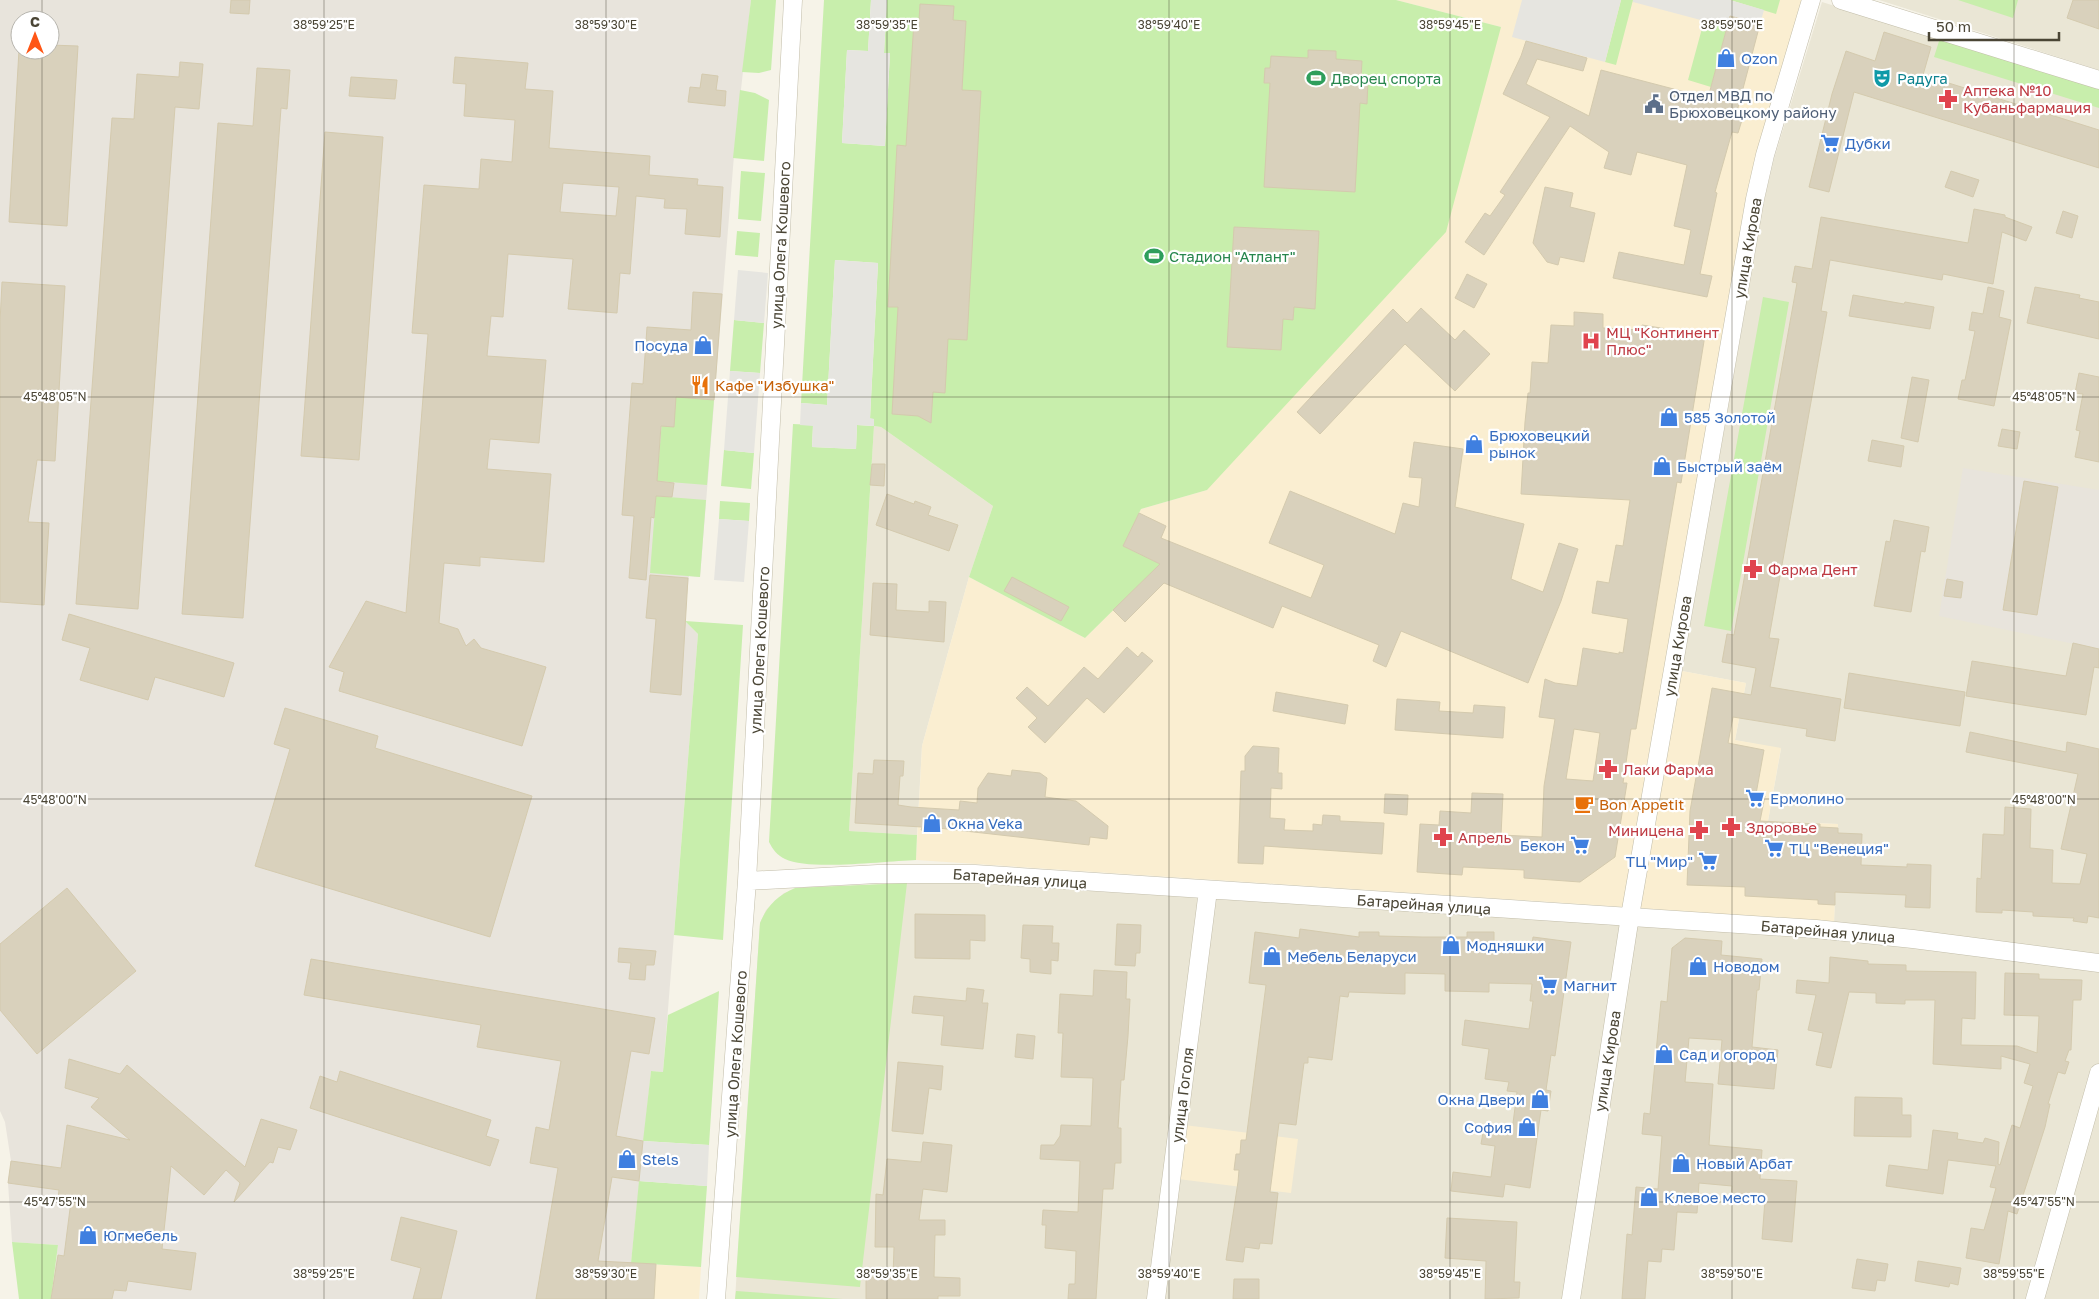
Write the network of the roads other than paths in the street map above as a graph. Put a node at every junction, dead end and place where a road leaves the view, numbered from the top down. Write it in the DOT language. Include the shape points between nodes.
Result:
graph roads {
  1 [pos="793,0"];
  2 [pos="1811,0"];
  3 [pos="1841,0"];
  4 [pos="2099,80"];
  5 [pos="747,880"];
  6 [pos="1208,890"];
  7 [pos="1630,916"];
  8 [pos="2099,963"];
  9 [pos="2099,1073"];
  10 [pos="716,1299"];
  11 [pos="1156,1299"];
  12 [pos="1571,1299"];
  13 [pos="2035,1299"];
  1 -- 5 [label="street, улица Олега Кошевого"];
  2 -- 7 [label="street, улица Кирова" via="1755,199"];
  3 -- 4 [label="street"];
  5 -- 6 [label="street, Батарейная улица" via="944,873"];
  5 -- 10 [label="street, улица Олега Кошевого"];
  6 -- 7 [label="street, Батарейная улица"];
  6 -- 11 [label="street, улица Гоголя"];
  7 -- 8 [label="street, Батарейная улица" via="1861,933"];
  7 -- 12 [label="street, улица Кирова"];
  9 -- 13 [label="street"];
}
